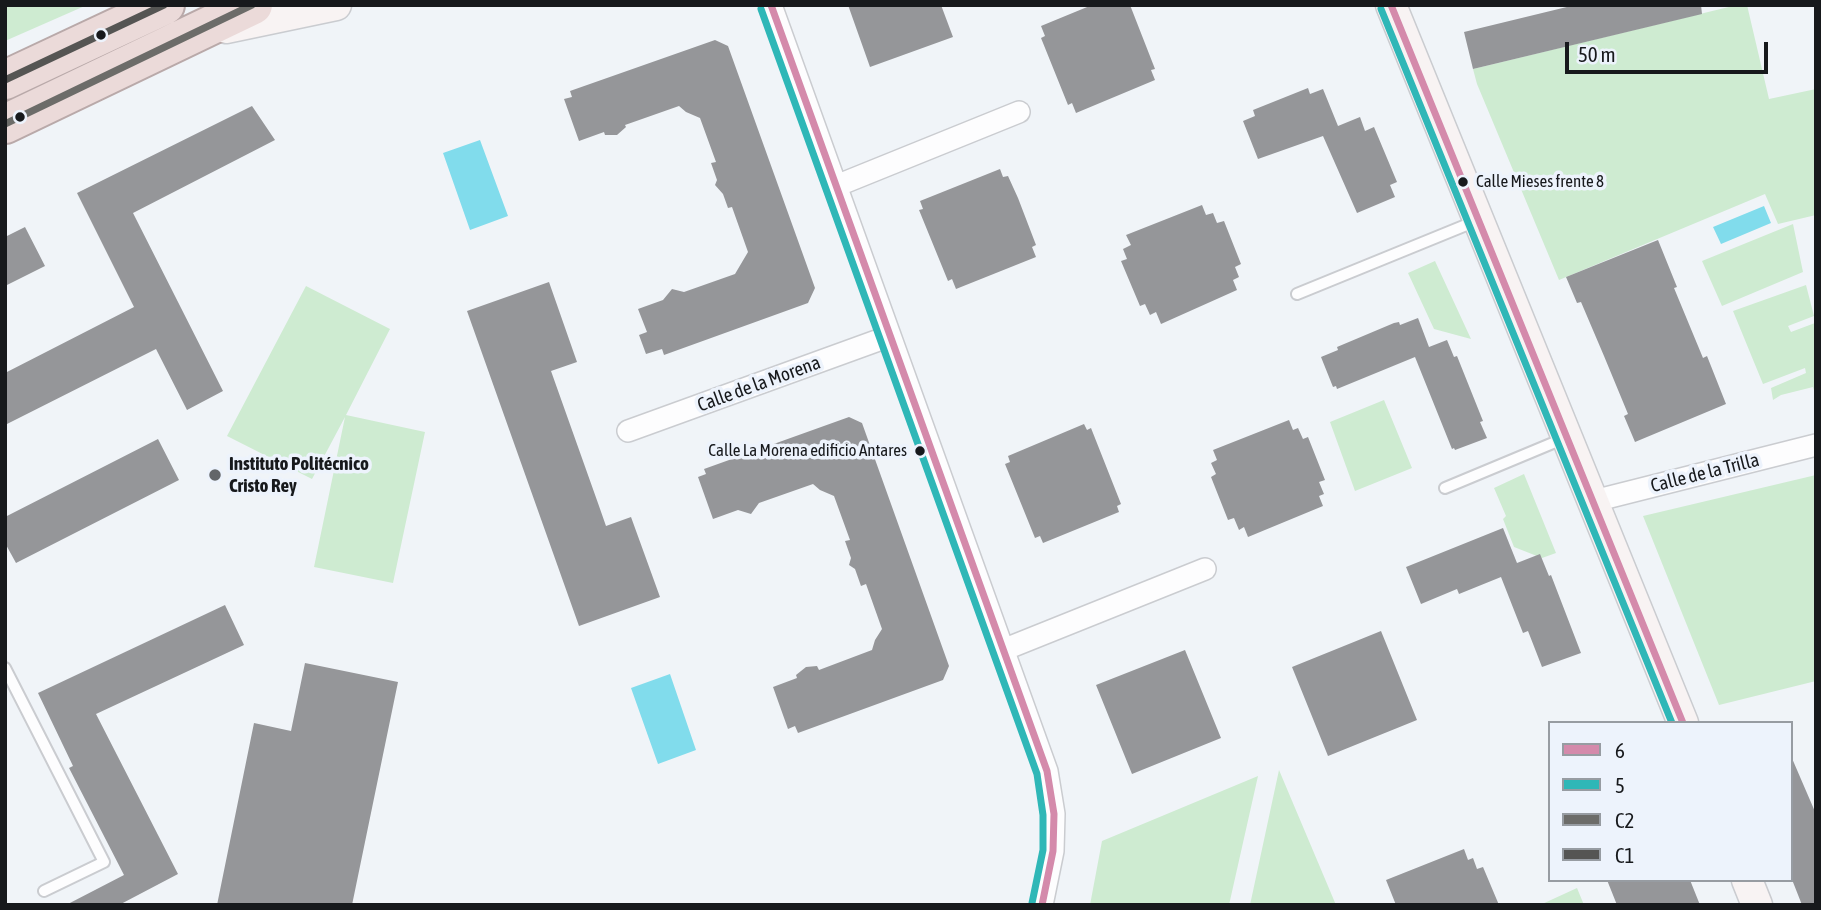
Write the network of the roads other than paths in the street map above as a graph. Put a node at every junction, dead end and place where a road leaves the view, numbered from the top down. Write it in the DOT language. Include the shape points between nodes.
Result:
graph roads {
  1 [pos="165,5"];
  2 [pos="253,5"];
  3 [pos="336,5"];
  4 [pos="771,5"];
  5 [pos="1391,5"];
  6 [pos="191,35"];
  7 [pos="5,80"];
  8 [pos="1019,112"];
  9 [pos="5,124"];
  10 [pos="836,186"];
  11 [pos="1479,220"];
  12 [pos="1297,294"];
  13 [pos="890,336"];
  14 [pos="628,431"];
  15 [pos="1567,437"];
  16 [pos="1816,445"];
  17 [pos="1445,488"];
  18 [pos="1594,501"];
  19 [pos="1205,569"];
  20 [pos="1003,650"];
  21 [pos="5,668"];
  22 [pos="1682,721"];
  23 [pos="1748,882"];
  24 [pos="44,891"];
  25 [pos="1041,905"];
  26 [pos="1757,905"];
  1 -- 7 [label="highway"];
  2 -- 6 [label="highway"];
  3 -- 6 [label="main road"];
  4 -- 10 [label="street"];
  5 -- 11 [label="main road"];
  6 -- 9 [label="highway"];
  8 -- 10 [label="street"];
  10 -- 13 [label="street"];
  11 -- 12 [label="lane"];
  11 -- 15 [label="main road"];
  13 -- 14 [label="street, Calle de la Morena"];
  13 -- 20 [label="street"];
  15 -- 17 [label="lane"];
  15 -- 18 [label="main road"];
  16 -- 18 [label="street, Calle de la Trilla"];
  18 -- 22 [label="main road"];
  19 -- 20 [label="street"];
  20 -- 25 [label="street" via="1047,771 1052,803 1054,851"];
  21 -- 24 [label="lane" via="104,862"];
  23 -- 26 [label="main road"];
}
